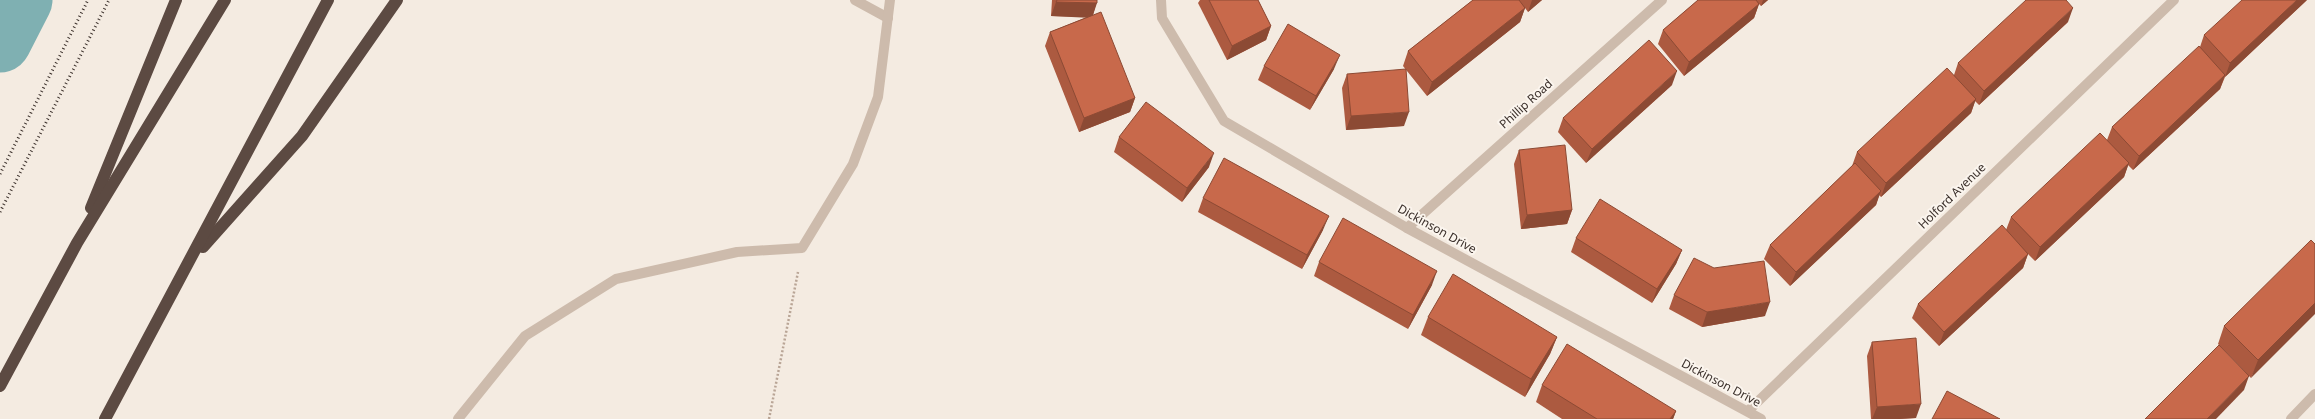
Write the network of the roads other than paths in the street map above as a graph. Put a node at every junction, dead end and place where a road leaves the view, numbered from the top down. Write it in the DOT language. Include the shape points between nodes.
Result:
graph roads {
  1 [pos="176,0"];
  2 [pos="225,0"];
  3 [pos="328,0"];
  4 [pos="397,0"];
  5 [pos="855,0"];
  6 [pos="890,0"];
  7 [pos="1161,0"];
  8 [pos="1662,0"];
  9 [pos="2174,0"];
  10 [pos="888,18"];
  11 [pos="1407,228"];
  12 [pos="77,243"];
  13 [pos="190,260"];
  14 [pos="0,386"];
  15 [pos="2315,394"];
  16 [pos="1748,412"];
  17 [pos="104,419"];
  18 [pos="458,419"];
  19 [pos="1761,419"];
  20 [pos="2292,419"];
  1 -- 12 [label="highway"];
  2 -- 12 [label="highway"];
  3 -- 13 [label="highway"];
  4 -- 13 [label="highway" via="302,136"];
  5 -- 10 [label="street"];
  6 -- 10 [label="street"];
  7 -- 11 [label="street, Dickinson Drive" via="1162,18 1224,121"];
  8 -- 11 [label="street, Phillip Road"];
  9 -- 16 [label="street, Holford Avenue"];
  10 -- 18 [label="street" via="878,97 853,164 802,248 737,252 616,279 525,336"];
  11 -- 16 [label="street, Dickinson Drive"];
  12 -- 14 [label="highway"];
  13 -- 17 [label="highway"];
  15 -- 20 [label="street"];
  16 -- 19 [label="street, Dickinson Drive"];
}
